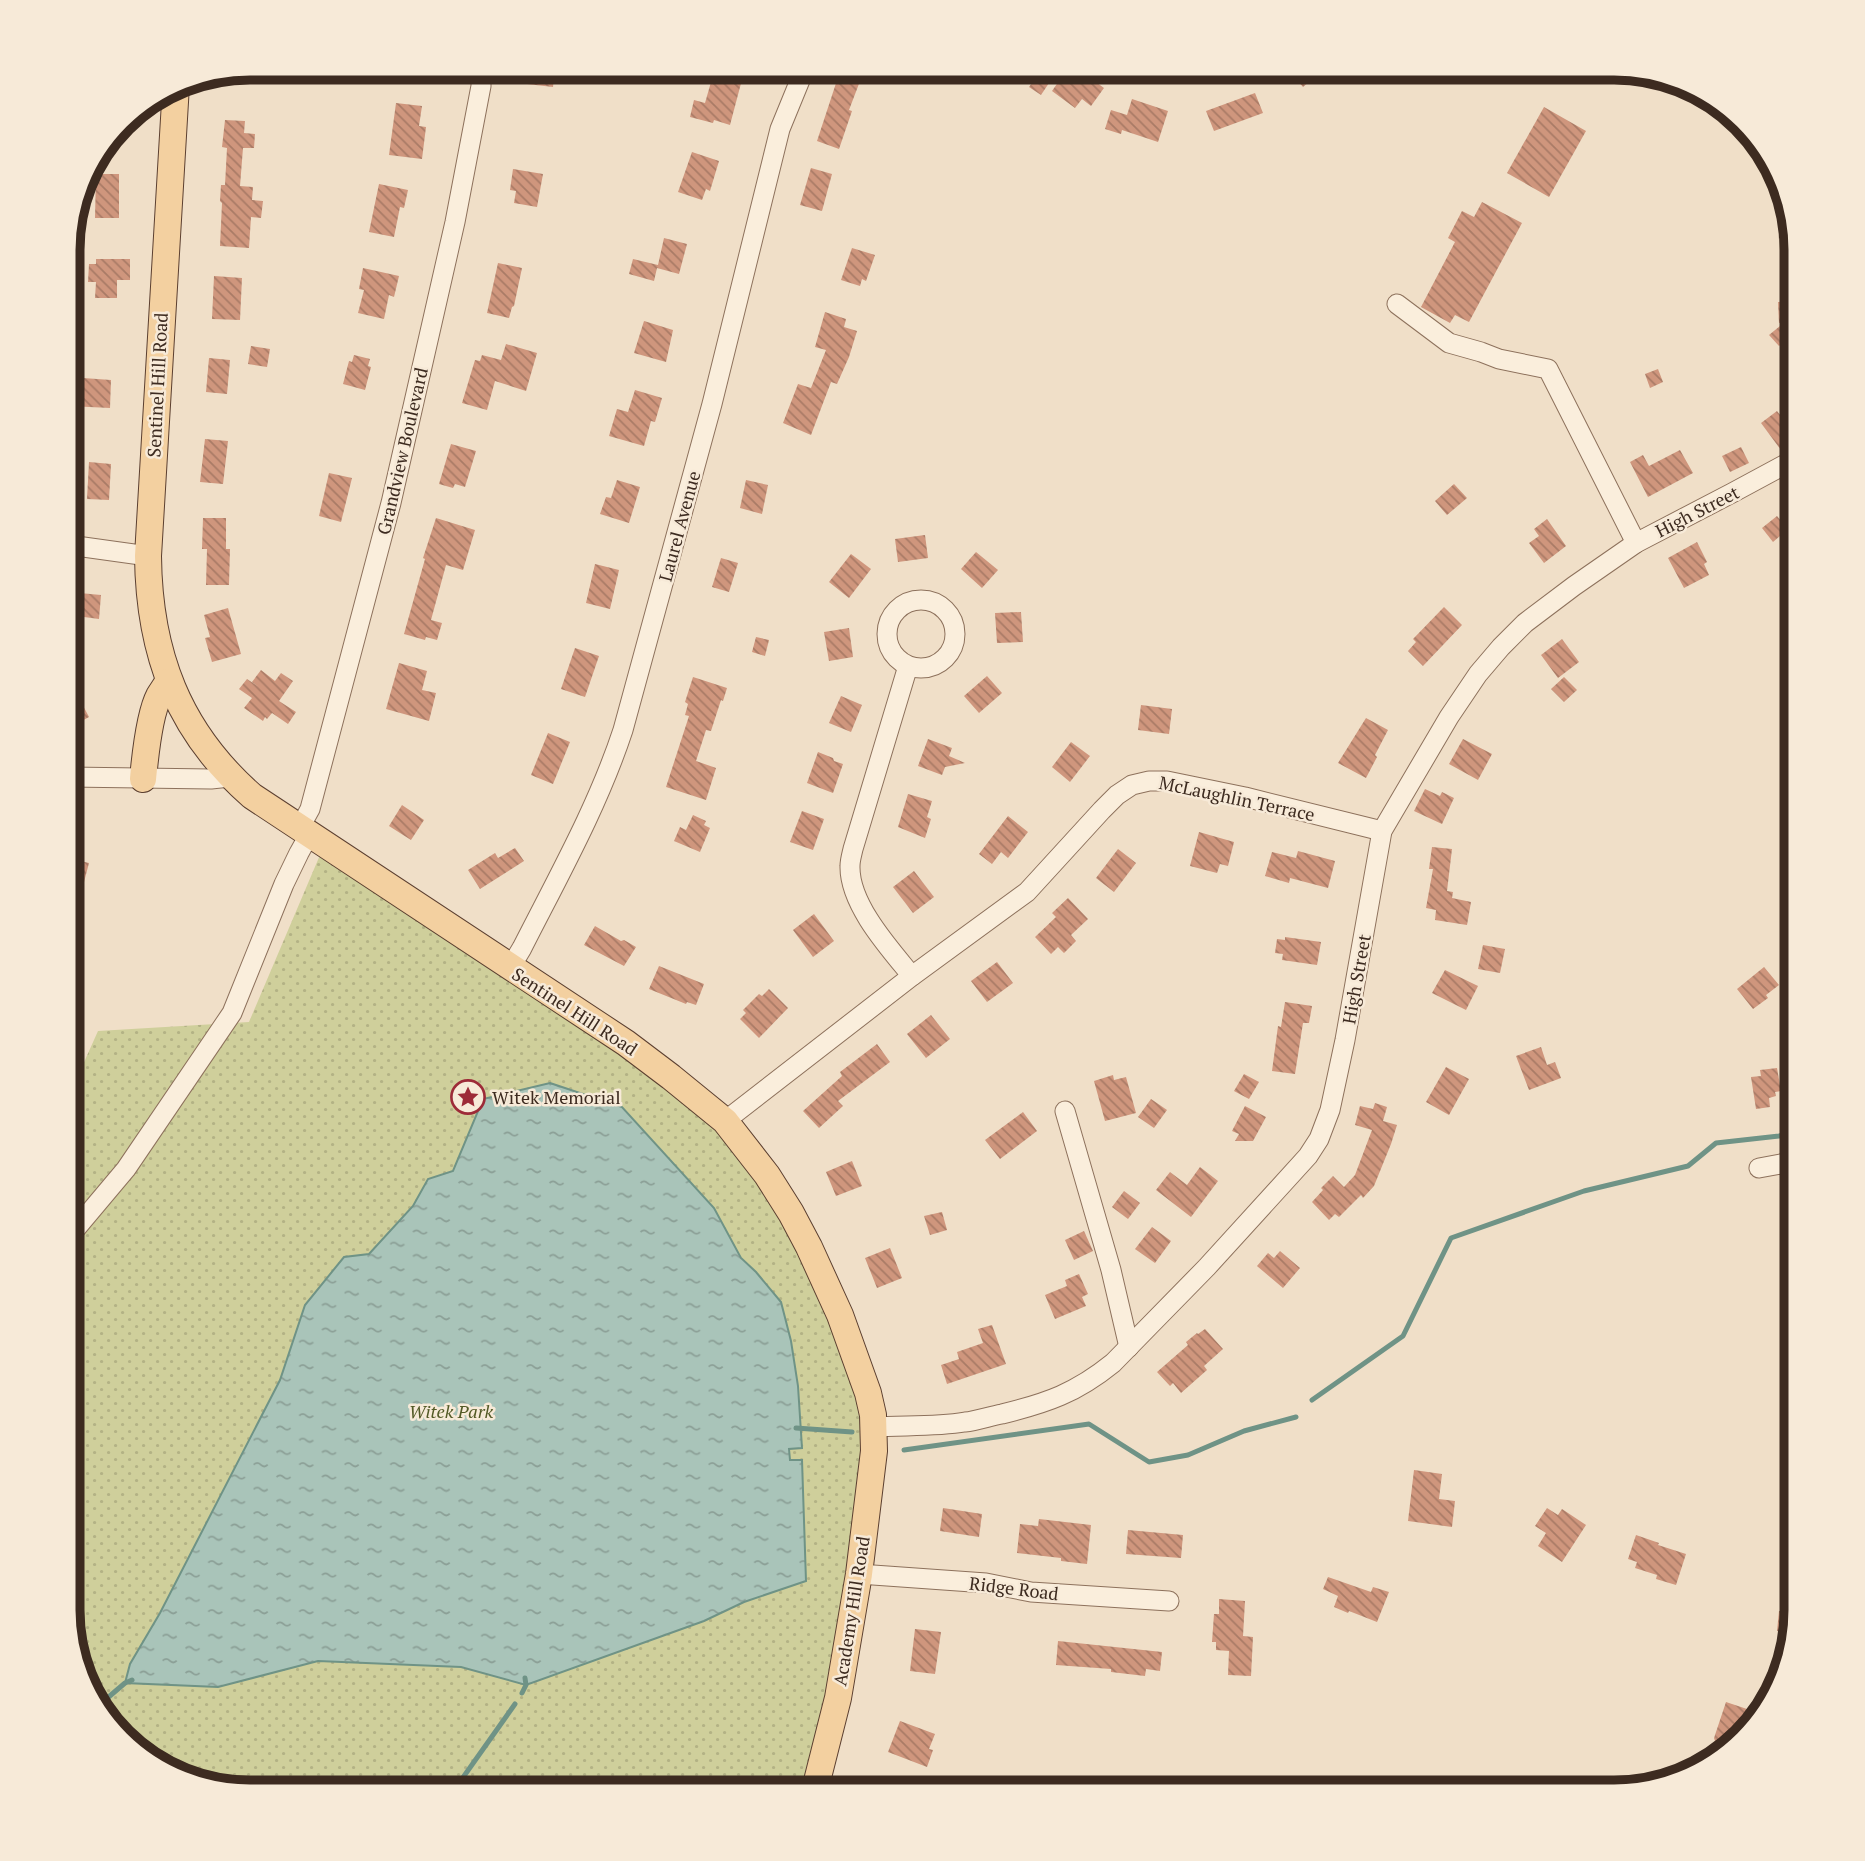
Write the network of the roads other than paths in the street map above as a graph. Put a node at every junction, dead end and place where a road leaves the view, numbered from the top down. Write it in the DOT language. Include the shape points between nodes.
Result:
graph roads {
  1 [pos="481,81"];
  2 [pos="800,81"];
  3 [pos="175,98"];
  4 [pos="1397,304"];
  5 [pos="1784,465"];
  6 [pos="1636,543"];
  7 [pos="81,547"];
  8 [pos="148,556"];
  9 [pos="908,666"];
  10 [pos="169,682"];
  11 [pos="230,777"];
  12 [pos="81,778"];
  13 [pos="143,779"];
  14 [pos="1382,831"];
  15 [pos="304,832"];
  16 [pos="510,968"];
  17 [pos="912,976"];
  18 [pos="1065,1111"];
  19 [pos="725,1121"];
  20 [pos="1784,1163"];
  21 [pos="1759,1168"];
  22 [pos="80,1223"];
  23 [pos="1129,1347"];
  24 [pos="873,1427"];
  25 [pos="859,1574"];
  26 [pos="1169,1601"];
  27 [pos="817,1780"];
  1 -- 15 [label="street, Grandview Boulevard" via="455,222 391,503"];
  2 -- 16 [label="street, Laurel Avenue" via="780,129 712,404 612,764"];
  3 -- 8 [label="main road, Sentinel Hill Road"];
  4 -- 6 [label="street" via="1449,343 1548,369"];
  5 -- 6 [label="street, High Street"];
  6 -- 14 [label="street, High Street" via="1548,604 1501,647 1449,717"];
  7 -- 8 [label="street"];
  8 -- 10 [label="main road, Sentinel Hill Road" via="153,629"];
  9 -- 17 [label="street" via="850,866 864,912"];
  10 -- 11 [label="main road, Sentinel Hill Road" via="195,731"];
  10 -- 13 [label="main road" via="153,714"];
  11 -- 13 [label="street"];
  11 -- 15 [label="main road, Sentinel Hill Road"];
  12 -- 13 [label="street"];
  14 -- 17 [label="street, McLaughlin Terrace" via="1167,781 1132,785 1102,810 1027,892"];
  14 -- 23 [label="street, High Street" via="1345,1040 1319,1139 1207,1267"];
  15 -- 16 [label="main road, Sentinel Hill Road"];
  15 -- 22 [label="street, Grandview Boulevard" via="232,1013 126,1169"];
  16 -- 19 [label="main road, Sentinel Hill Road" via="626,1044"];
  17 -- 19 [label="street, McLaughlin Terrace"];
  18 -- 23 [label="street"];
  19 -- 24 [label="main road, Sentinel Hill Road" via="767,1175 809,1247 862,1371"];
  20 -- 21 [label="street"];
  23 -- 24 [label="street, High Street" via="1097,1376 1054,1399 965,1422"];
  24 -- 25 [label="main road, Academy Hill Road"];
  25 -- 26 [label="street, Ridge Road"];
  25 -- 27 [label="main road, Academy Hill Road" via="838,1698"];
}
